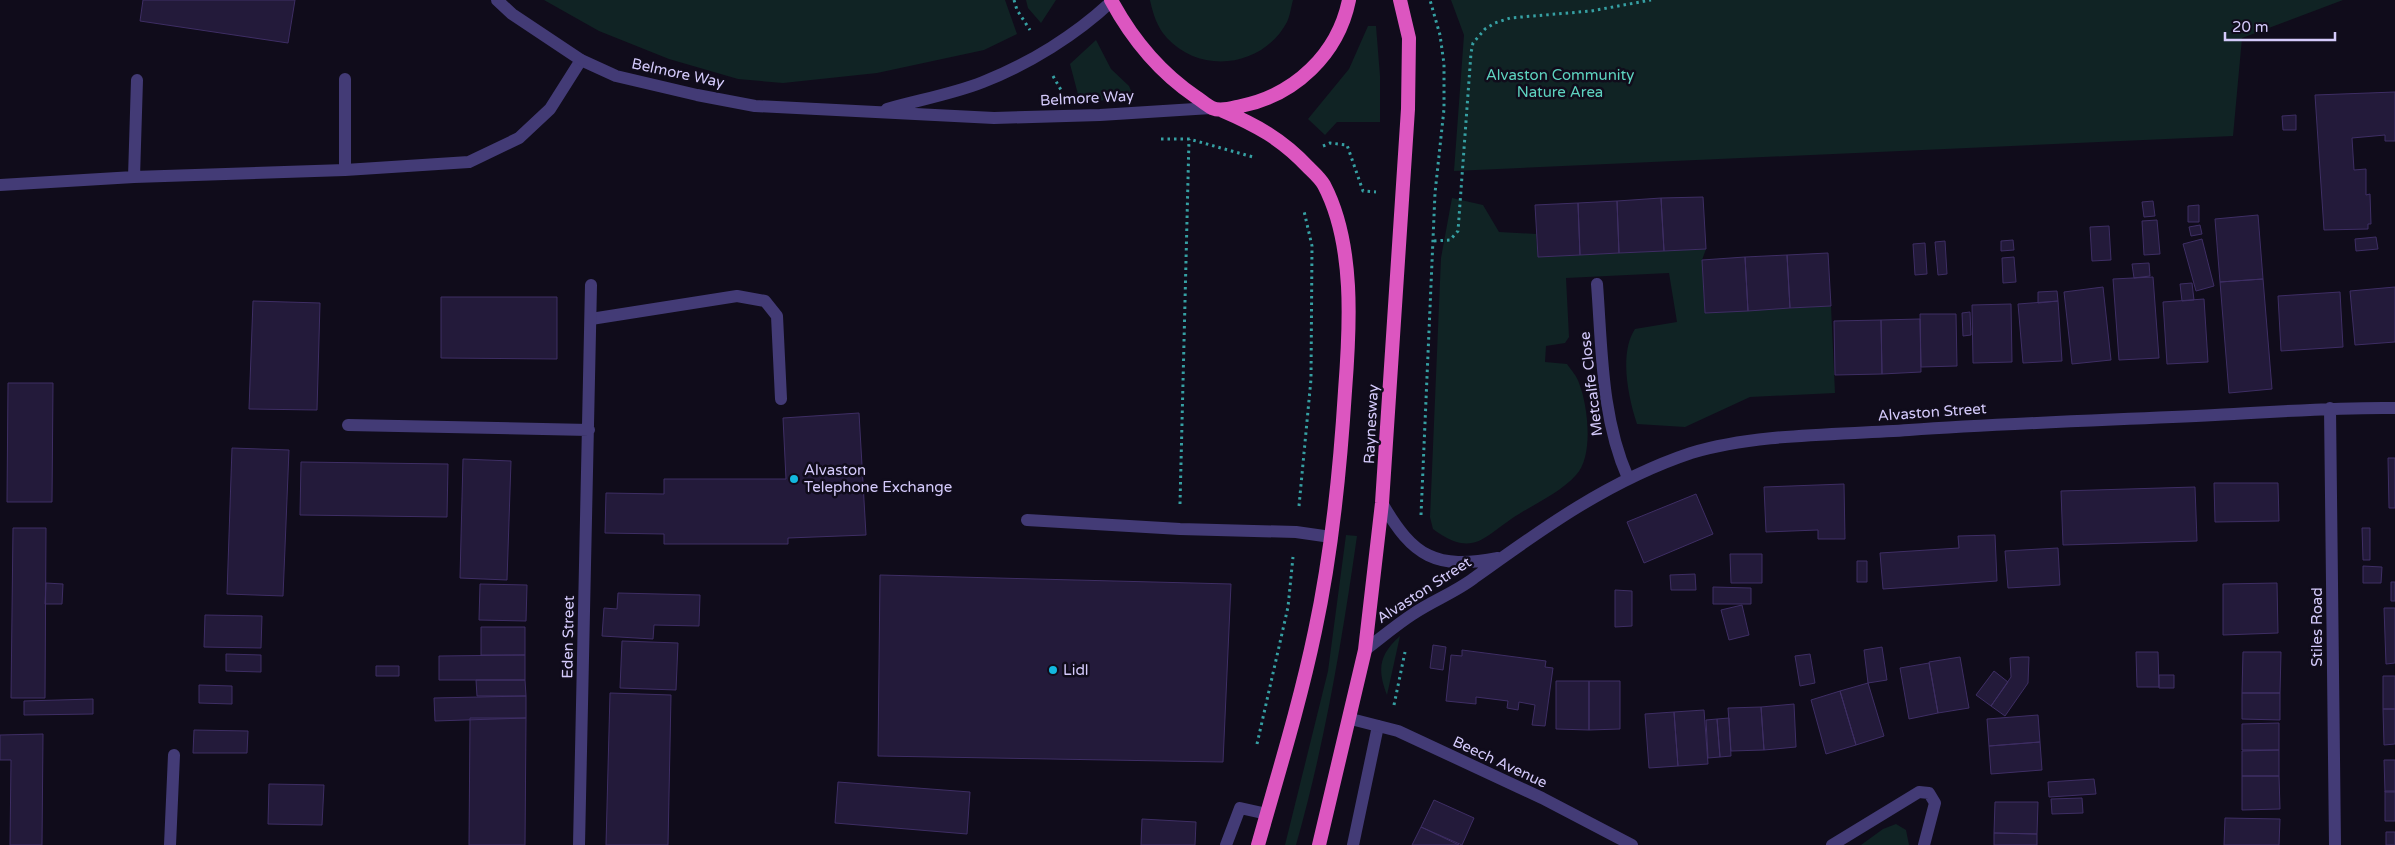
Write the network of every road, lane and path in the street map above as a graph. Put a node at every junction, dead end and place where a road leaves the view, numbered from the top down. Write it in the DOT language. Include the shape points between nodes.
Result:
graph roads {
  1 [pos="497,0"];
  2 [pos="1014,0"];
  3 [pos="1112,0"];
  4 [pos="1349,0"];
  5 [pos="1400,0"];
  6 [pos="1430,0"];
  7 [pos="1651,0"];
  8 [pos="1030,28"];
  9 [pos="580,60"];
  10 [pos="137,80"];
  11 [pos="345,80"];
  12 [pos="1216,109"];
  13 [pos="875,112"];
  14 [pos="1189,139"];
  15 [pos="344,170"];
  16 [pos="134,177"];
  17 [pos="0,185"];
  18 [pos="1304,206"];
  19 [pos="1434,241"];
  20 [pos="1597,284"];
  21 [pos="591,285"];
  22 [pos="590,319"];
  23 [pos="781,400"];
  24 [pos="2330,408"];
  25 [pos="2395,408"];
  26 [pos="348,425"];
  27 [pos="589,430"];
  28 [pos="1628,478"];
  29 [pos="1382,503"];
  30 [pos="1027,520"];
  31 [pos="1421,520"];
  32 [pos="1180,529"];
  33 [pos="1296,532"];
  34 [pos="1330,537"];
  35 [pos="1501,557"];
  36 [pos="1365,650"];
  37 [pos="1406,650"];
  38 [pos="1350,719"];
  39 [pos="1383,728"];
  40 [pos="1255,753"];
  41 [pos="174,755"];
  42 [pos="1267,814"];
  43 [pos="170,845"];
  44 [pos="579,845"];
  45 [pos="1226,845"];
  46 [pos="1258,845"];
  47 [pos="1319,845"];
  48 [pos="1353,845"];
  49 [pos="1632,845"];
  50 [pos="1832,845"];
  51 [pos="1924,845"];
  52 [pos="2335,845"];
  1 -- 9 [label="street, Belmore Way" via="512,14"];
  2 -- 8 [label="path"];
  3 -- 12 [label="highway, Raynesway" via="1155,63 1183,88"];
  3 -- 13 [label="street, Belmore Way" via="1094,17 1041,53 982,82"];
  4 -- 12 [label="highway" via="1335,42 1303,77 1287,90 1255,103"];
  5 -- 29 [label="highway, Raynesway" via="1410,38 1408,109"];
  6 -- 19 [label="path" via="1444,64 1444,109 1435,193"];
  7 -- 19 [label="path" via="1591,11 1510,18 1485,29 1473,43 1471,53 1458,231 1450,240"];
  9 -- 13 [label="street, Belmore Way" via="616,76 755,106"];
  9 -- 15 [label="street" via="550,109 519,138 469,162"];
  10 -- 16 [label="street"];
  11 -- 15 [label="street"];
  12 -- 13 [label="street, Belmore Way" via="994,118"];
  12 -- 34 [label="highway, Raynesway" via="1260,127 1292,150 1323,183 1338,219 1345,256 1349,341 1340,464"];
  14 -- 32 [label="path"];
  15 -- 16 [label="street"];
  16 -- 17 [label="street"];
  18 -- 33 [label="path" via="1312,246 1311,379"];
  19 -- 31 [label="path"];
  20 -- 28 [label="street, Metcalfe Close" via="1609,420"];
  21 -- 22 [label="street, Eden Street"];
  22 -- 23 [label="street" via="737,296 765,302 777,316"];
  22 -- 27 [label="street, Eden Street"];
  24 -- 25 [label="street, Alvaston Street"];
  24 -- 28 [label="street, Alvaston Street" via="1977,425 1776,439 1722,445"];
  24 -- 52 [label="street, Stiles Road"];
  26 -- 27 [label="street"];
  27 -- 44 [label="street, Eden Street"];
  28 -- 35 [label="street, Alvaston Street" via="1571,510"];
  29 -- 35 [label="street, Alvaston Street" via="1398,530 1419,551 1438,560 1457,563"];
  29 -- 36 [label="highway, Raynesway"];
  30 -- 32 [label="street"];
  32 -- 33 [label="street"];
  33 -- 34 [label="street"];
  33 -- 40 [label="path" via="1288,607"];
  34 -- 42 [label="highway, Raynesway" via="1313,638"];
  35 -- 36 [label="street, Alvaston Street" via="1472,580 1412,614"];
  36 -- 38 [label="highway, Raynesway"];
  37 -- 39 [label="path"];
  38 -- 39 [label="street, Beech Avenue"];
  38 -- 47 [label="highway, Raynesway"];
  39 -- 48 [label="street"];
  39 -- 49 [label="street, Beech Avenue" via="1398,731 1542,798"];
  41 -- 43 [label="street"];
  42 -- 45 [label="street" via="1240,808"];
  42 -- 46 [label="highway, Raynesway"];
  50 -- 51 [label="street" via="1919,792 1929,793 1935,803"];
}
